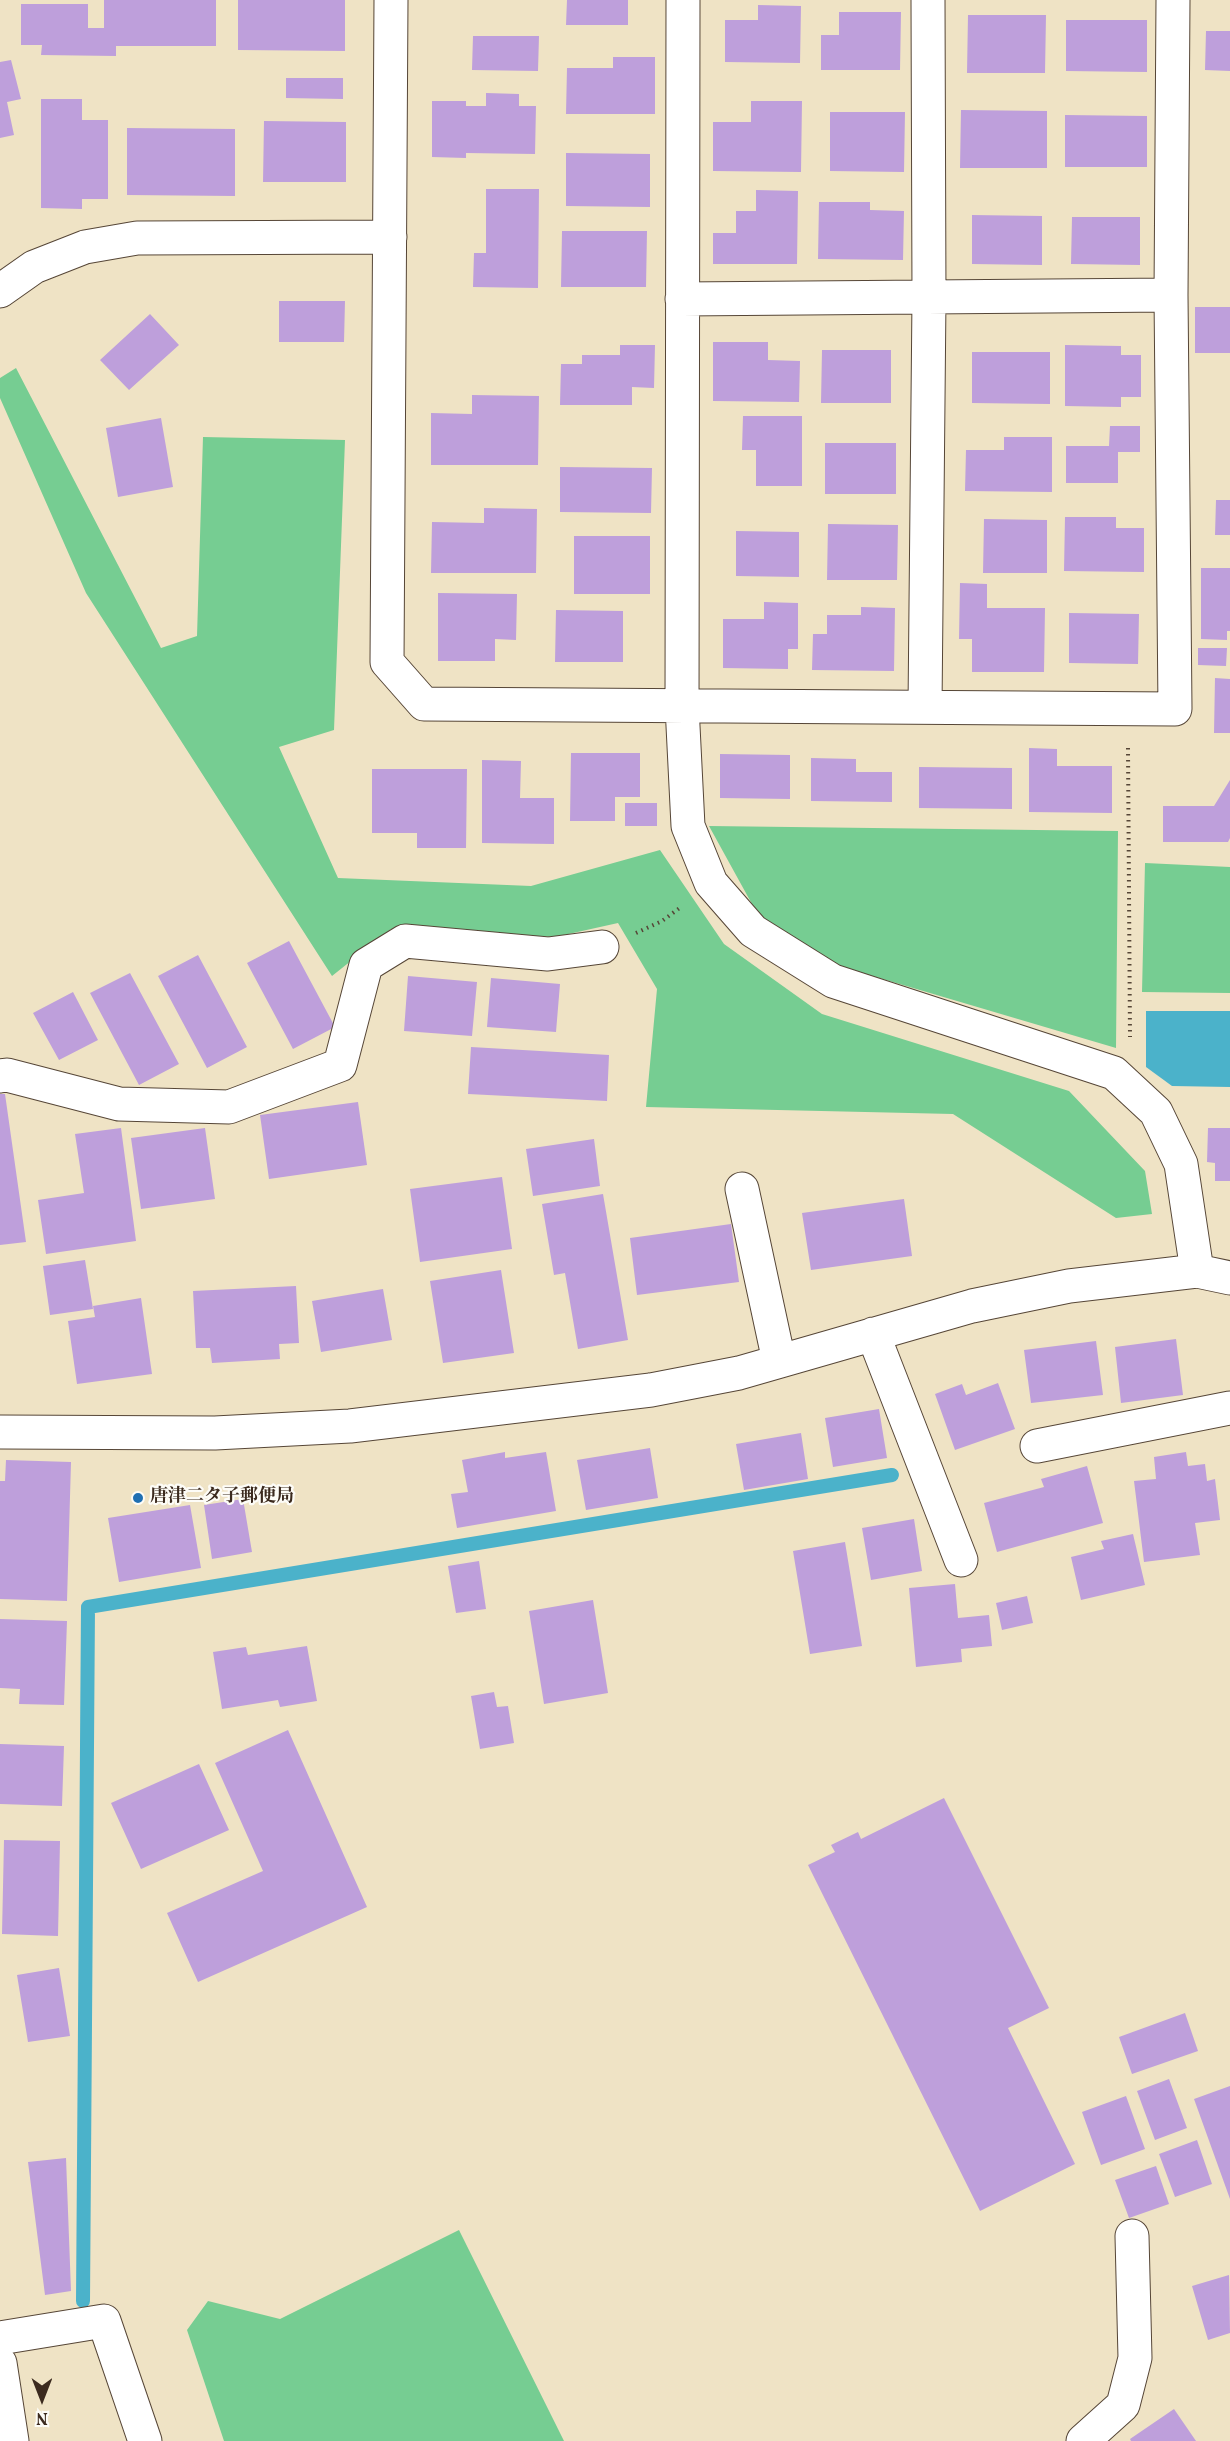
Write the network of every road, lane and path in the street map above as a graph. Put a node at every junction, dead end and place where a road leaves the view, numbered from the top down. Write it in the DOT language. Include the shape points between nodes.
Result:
graph roads {
  1 [pos="391,0"];
  2 [pos="683,0"];
  3 [pos="928,0"];
  4 [pos="1173,0"];
  5 [pos="390,237"];
  6 [pos="0,291"];
  7 [pos="1171,295"];
  8 [pos="929,298"];
  9 [pos="682,299"];
  10 [pos="682,706"];
  11 [pos="925,707"];
  12 [pos="1128,709"];
  13 [pos="711,883"];
  14 [pos="602,947"];
  15 [pos="1114,1072"];
  16 [pos="0,1076"];
  17 [pos="742,1189"];
  18 [pos="1221,1278"];
  19 [pos="873,1334"];
  20 [pos="779,1361"];
  21 [pos="1230,1408"];
  22 [pos="0,1432"];
  23 [pos="1037,1446"];
  24 [pos="961,1560"];
  25 [pos="1132,2236"];
  26 [pos="0,2338"];
  27 [pos="0,2363"];
  28 [pos="12,2441"];
  29 [pos="145,2441"];
  30 [pos="1083,2441"];
  1 -- 5 [label="street"];
  2 -- 9 [label="street"];
  3 -- 8 [label="street"];
  4 -- 7 [label="street"];
  5 -- 6 [label="street" via="137,238 86,247 34,267"];
  5 -- 10 [label="street" via="387,662 424,704"];
  7 -- 8 [label="street"];
  7 -- 12 [label="street" via="1175,709"];
  8 -- 9 [label="street"];
  8 -- 11 [label="street"];
  9 -- 10 [label="street"];
  10 -- 11 [label="street"];
  10 -- 13 [label="street" via="688,826"];
  11 -- 12 [label="street"];
  12 -- 15 [label="path" via="1131,1046"];
  13 -- 14 [label="path" via="662,921"];
  13 -- 15 [label="street" via="753,932 833,981"];
  14 -- 16 [label="street" via="548,954 405,941 366,965 340,1065 229,1107 119,1104"];
  15 -- 18 [label="street" via="1156,1112 1181,1164"];
  17 -- 20 [label="street"];
  18 -- 19 [label="street" via="1058,1288 972,1306"];
  19 -- 20 [label="street"];
  19 -- 24 [label="street"];
  20 -- 22 [label="street" via="739,1373 651,1389 350,1426 215,1433"];
  21 -- 23 [label="street"];
  25 -- 30 [label="street" via="1135,2358 1123,2405"];
  26 -- 29 [label="street" via="104,2321"];
  27 -- 28 [label="street"];
}
